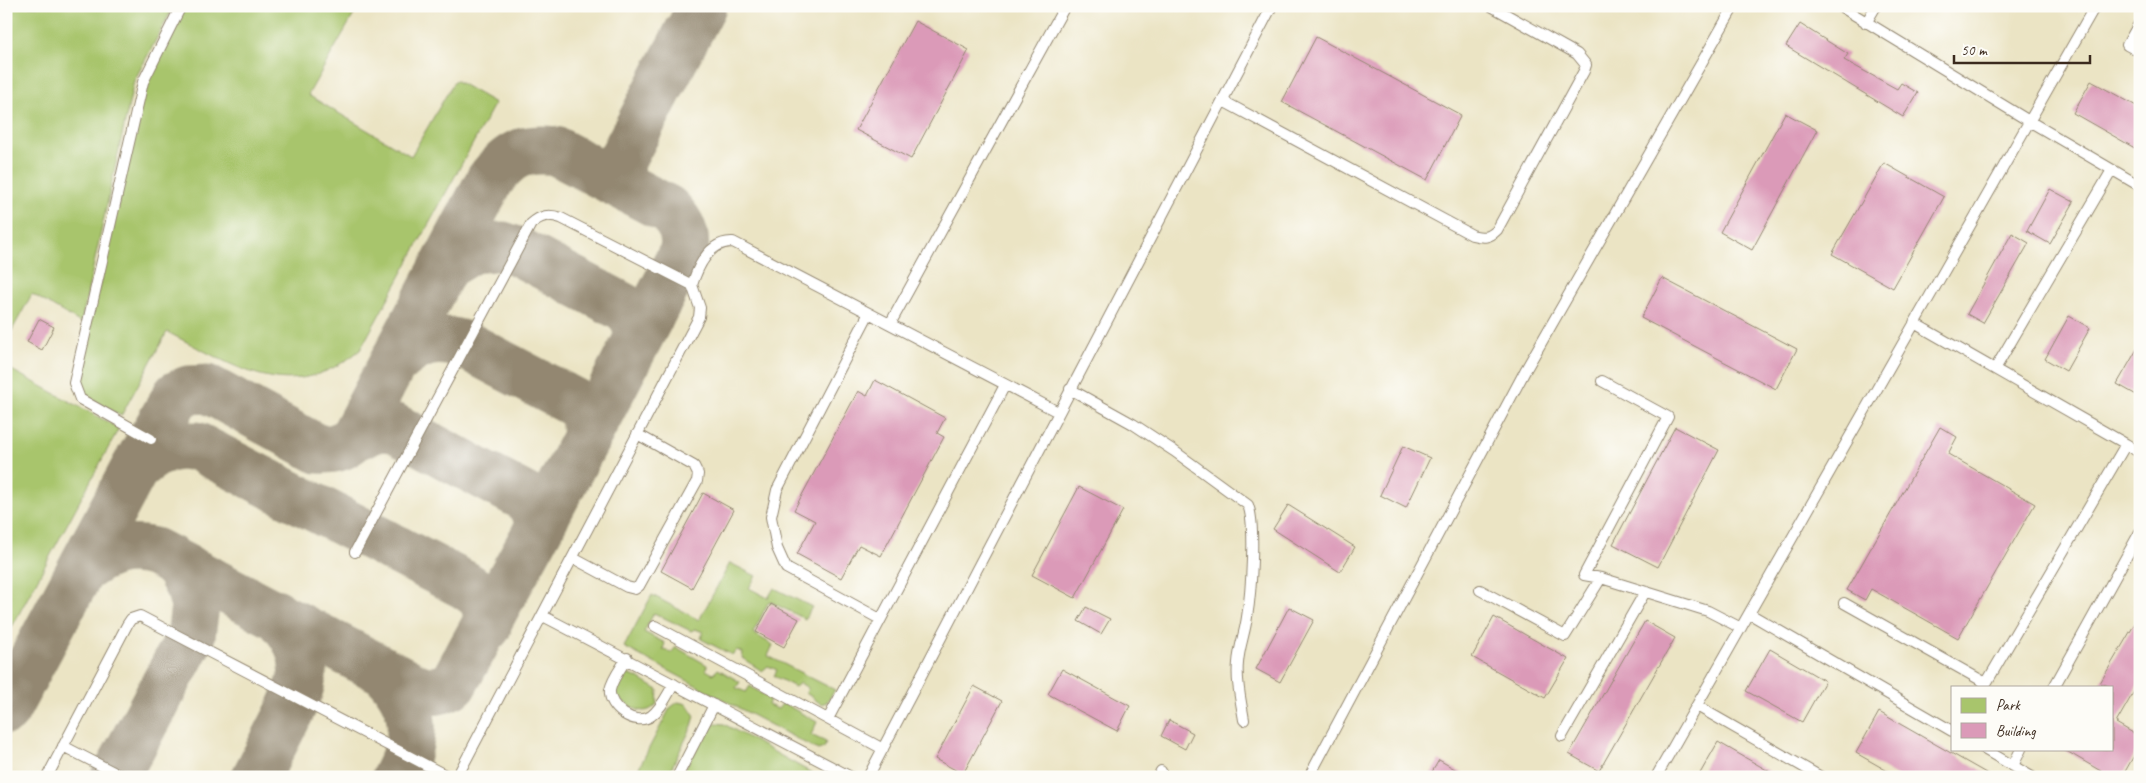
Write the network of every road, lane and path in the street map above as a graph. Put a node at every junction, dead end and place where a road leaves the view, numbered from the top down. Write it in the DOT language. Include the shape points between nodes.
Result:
graph roads {
  1 [pos="181,6"];
  2 [pos="1065,6"];
  3 [pos="1272,6"];
  4 [pos="1491,6"];
  5 [pos="1734,6"];
  6 [pos="1840,6"];
  7 [pos="1876,6"];
  8 [pos="2095,6"];
  9 [pos="1866,22"];
  10 [pos="2140,22"];
  11 [pos="2140,52"];
  12 [pos="1223,100"];
  13 [pos="2029,122"];
  14 [pos="2112,170"];
  15 [pos="2140,186"];
  16 [pos="692,285"];
  17 [pos="869,313"];
  18 [pos="1914,323"];
  19 [pos="890,324"];
  20 [pos="1995,369"];
  21 [pos="1602,381"];
  22 [pos="1005,385"];
  23 [pos="1070,389"];
  24 [pos="1058,412"];
  25 [pos="637,434"];
  26 [pos="151,439"];
  27 [pos="2126,444"];
  28 [pos="2140,453"];
  29 [pos="2140,532"];
  30 [pos="355,552"];
  31 [pos="573,558"];
  32 [pos="1601,578"];
  33 [pos="1480,590"];
  34 [pos="1645,592"];
  35 [pos="1844,603"];
  36 [pos="1750,614"];
  37 [pos="543,616"];
  38 [pos="880,619"];
  39 [pos="655,626"];
  40 [pos="1742,628"];
  41 [pos="627,658"];
  42 [pos="674,684"];
  43 [pos="1985,685"];
  44 [pos="2055,686"];
  45 [pos="714,704"];
  46 [pos="1697,706"];
  47 [pos="828,719"];
  48 [pos="1244,720"];
  49 [pos="1951,730"];
  50 [pos="1562,736"];
  51 [pos="63,746"];
  52 [pos="883,749"];
  53 [pos="1986,750"];
  54 [pos="2021,750"];
  55 [pos="2013,766"];
  56 [pos="47,777"];
  57 [pos="123,777"];
  58 [pos="448,777"];
  59 [pos="457,777"];
  60 [pos="677,777"];
  61 [pos="851,777"];
  62 [pos="868,777"];
  63 [pos="1309,777"];
  64 [pos="1656,777"];
  65 [pos="1821,777"];
  66 [pos="2032,777"];
  1 -- 26 [label="lane" via="142,82 74,383 80,399"];
  2 -- 19 [label="lane"];
  3 -- 12 [label="lane"];
  4 -- 12 [label="lane" via="1577,54 1586,65 1491,236 1472,235"];
  5 -- 63 [label="lane" via="1525,371"];
  6 -- 9 [label="lane"];
  7 -- 9 [label="lane"];
  8 -- 13 [label="lane"];
  9 -- 13 [label="lane"];
  10 -- 11 [label="lane" via="2127,45"];
  12 -- 23 [label="lane"];
  13 -- 14 [label="lane"];
  13 -- 18 [label="lane"];
  14 -- 15 [label="lane"];
  14 -- 20 [label="lane"];
  16 -- 17 [label="lane" via="710,250 724,242 732,242"];
  16 -- 25 [label="lane" via="700,308 699,317"];
  16 -- 30 [label="lane" via="561,218 546,215 538,218 531,224"];
  17 -- 19 [label="lane"];
  17 -- 38 [label="lane" via="777,490 770,517 777,548 786,568"];
  18 -- 20 [label="lane"];
  18 -- 36 [label="lane"];
  19 -- 22 [label="lane"];
  20 -- 27 [label="lane"];
  21 -- 32 [label="lane" via="1668,417 1584,575"];
  22 -- 24 [label="lane"];
  22 -- 38 [label="lane"];
  23 -- 24 [label="lane"];
  23 -- 48 [label="lane" via="1133,424 1248,505 1251,527 1248,617 1239,648 1238,666"];
  24 -- 52 [label="lane"];
  25 -- 31 [label="lane"];
  25 -- 31 [label="lane" via="694,466 697,480 639,586 627,586"];
  27 -- 28 [label="lane"];
  27 -- 43 [label="lane"];
  29 -- 44 [label="lane"];
  31 -- 37 [label="lane"];
  32 -- 33 [label="lane" via="1565,636"];
  32 -- 34 [label="lane"];
  34 -- 40 [label="lane" via="1708,611"];
  34 -- 50 [label="lane"];
  35 -- 43 [label="lane"];
  36 -- 40 [label="lane"];
  36 -- 49 [label="lane"];
  37 -- 41 [label="lane"];
  37 -- 59 [label="lane"];
  38 -- 47 [label="lane"];
  39 -- 47 [label="lane"];
  40 -- 46 [label="lane"];
  41 -- 42 [label="lane"];
  41 -- 42 [label="lane" via="610,693 614,705 626,714 642,720 653,715"];
  42 -- 45 [label="lane"];
  45 -- 60 [label="lane"];
  45 -- 61 [label="lane"];
  46 -- 64 [label="lane"];
  46 -- 65 [label="lane"];
  47 -- 52 [label="lane"];
  51 -- 56 [label="lane"];
  51 -- 57 [label="lane"];
  51 -- 58 [label="lane" via="127,624 140,616"];
  52 -- 62 [label="lane"];
  53 -- 55 [label="lane"];
  54 -- 55 [label="lane"];
  55 -- 66 [label="lane"];
}
